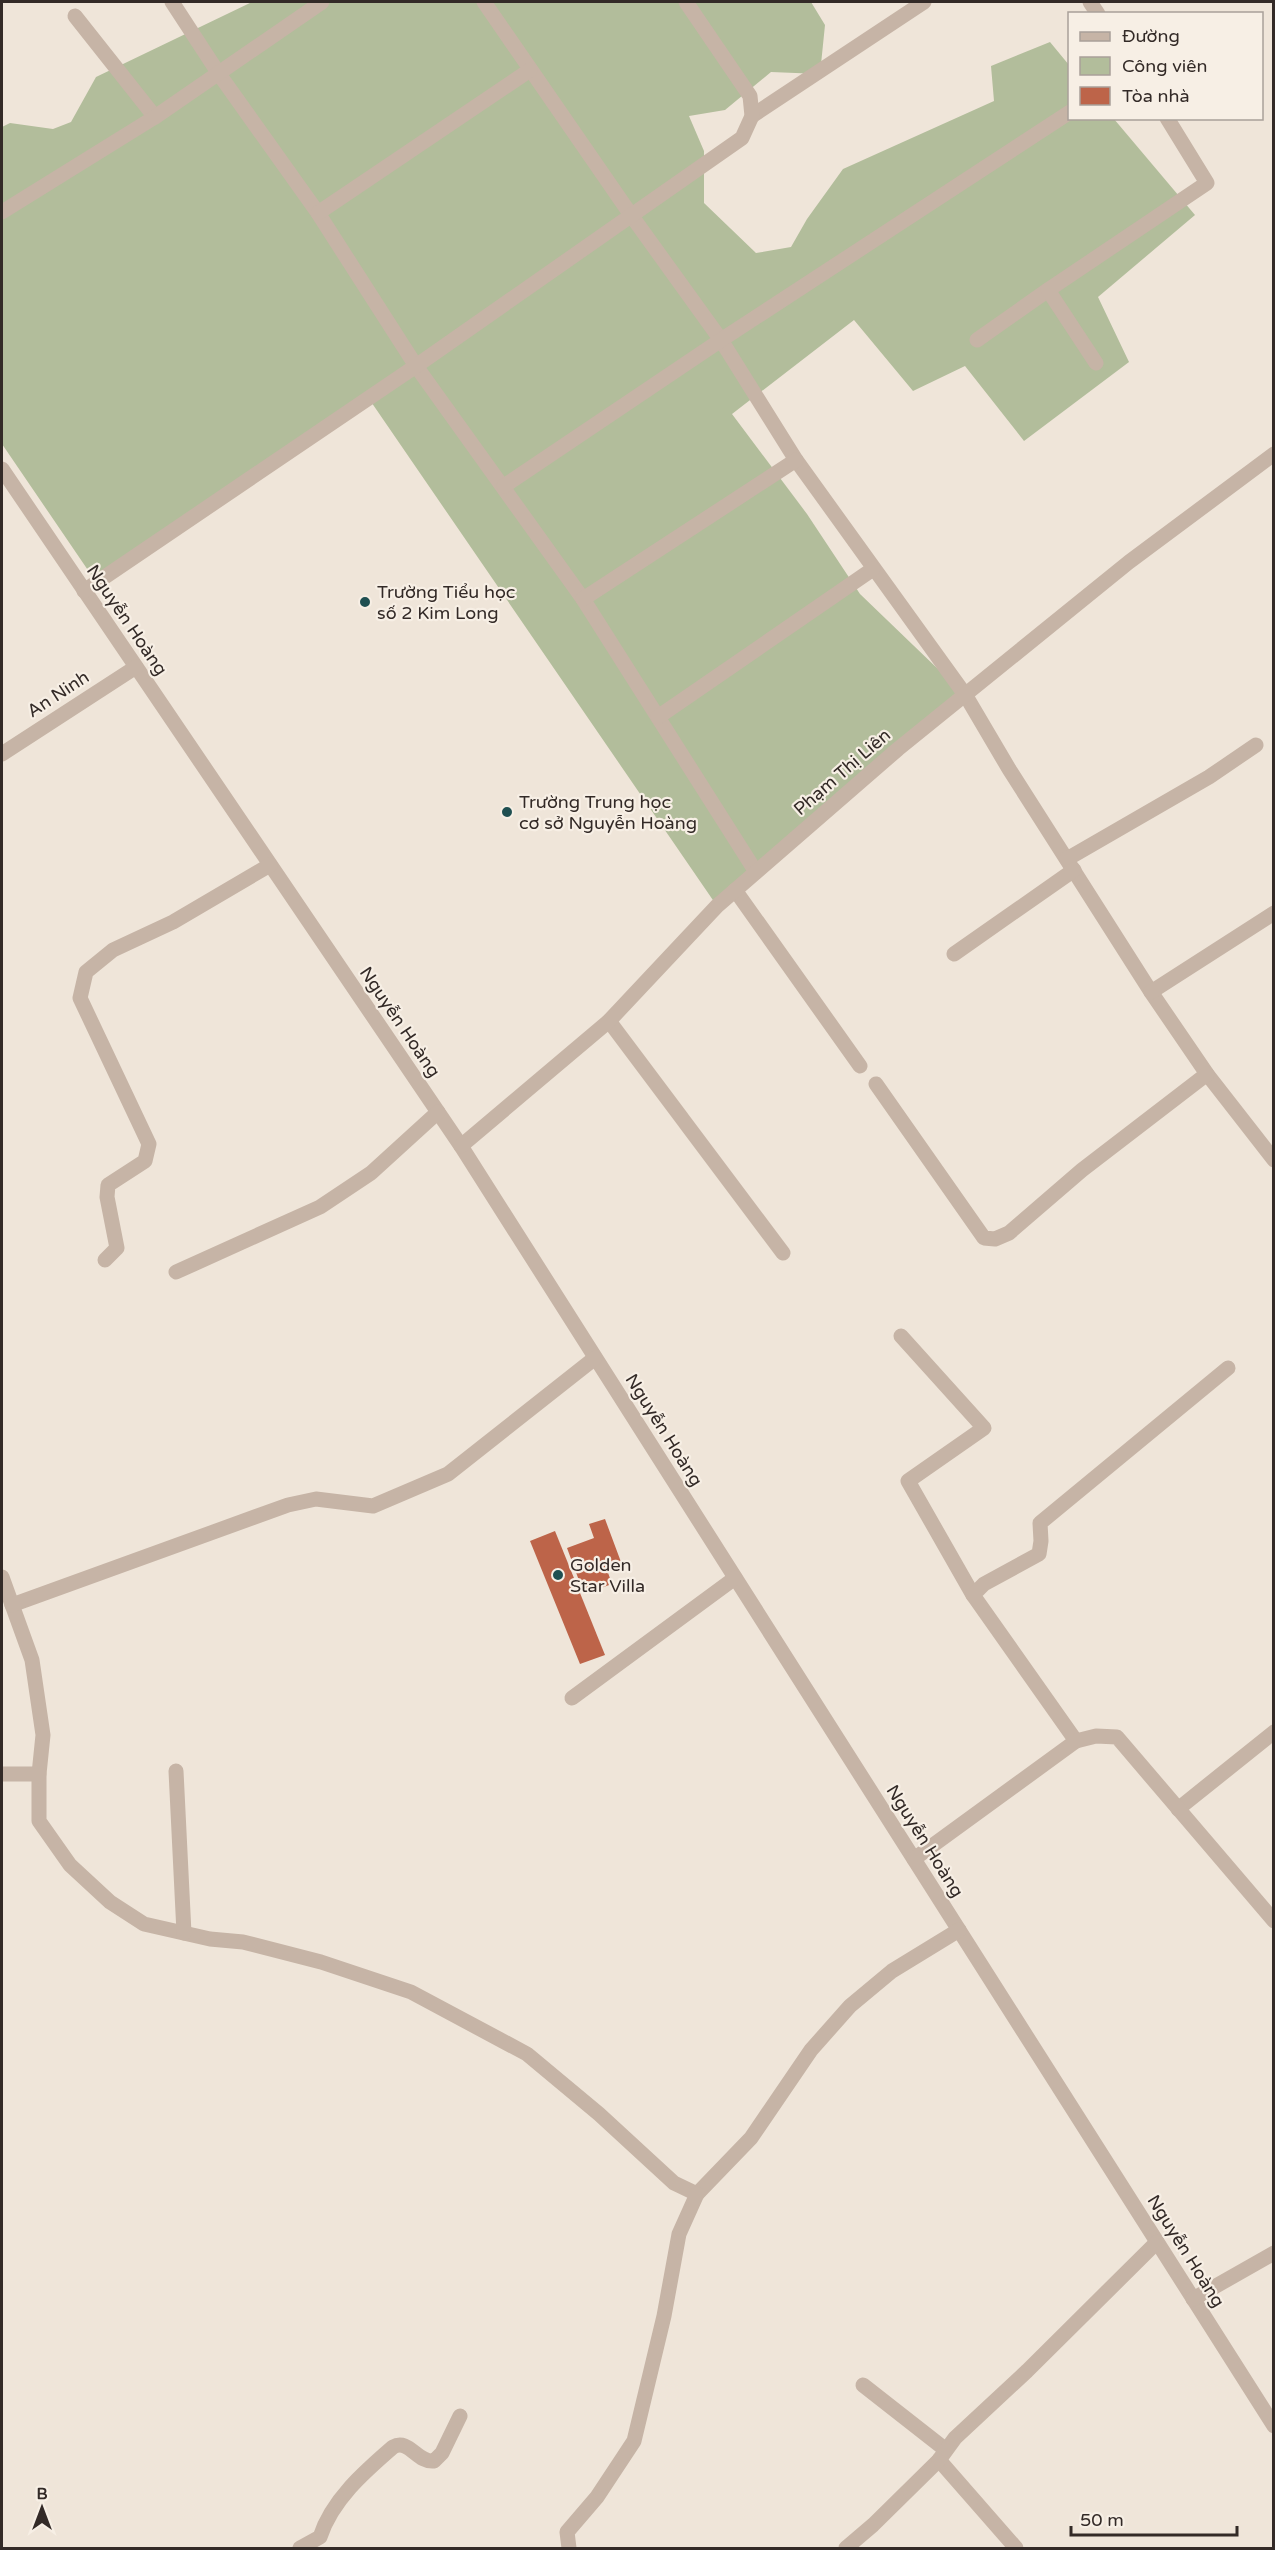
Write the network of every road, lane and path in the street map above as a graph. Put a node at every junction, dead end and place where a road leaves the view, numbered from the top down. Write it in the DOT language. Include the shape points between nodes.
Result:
graph roads {
  1 [pos="172,2"];
  2 [pos="322,2"];
  3 [pos="484,2"];
  4 [pos="686,2"];
  5 [pos="924,2"];
  6 [pos="75,16"];
  7 [pos="530,70"];
  8 [pos="219,74"];
  9 [pos="1068,113"];
  10 [pos="752,116"];
  11 [pos="156,117"];
  12 [pos="1168,120"];
  13 [pos="2,212"];
  14 [pos="318,213"];
  15 [pos="631,215"];
  16 [pos="1047,290"];
  17 [pos="721,340"];
  18 [pos="977,340"];
  19 [pos="1096,363"];
  20 [pos="416,366"];
  21 [pos="1274,454"];
  22 [pos="796,460"];
  23 [pos="2,470"];
  24 [pos="504,486"];
  25 [pos="873,569"];
  26 [pos="84,591"];
  27 [pos="583,599"];
  28 [pos="136,667"];
  29 [pos="966,696"];
  30 [pos="658,717"];
  31 [pos="1256,745"];
  32 [pos="2,753"];
  33 [pos="1071,864"];
  34 [pos="270,865"];
  35 [pos="756,872"];
  36 [pos="735,890"];
  37 [pos="1274,913"];
  38 [pos="954,954"];
  39 [pos="1151,992"];
  40 [pos="609,1022"];
  41 [pos="860,1066"];
  42 [pos="1207,1074"];
  43 [pos="876,1084"];
  44 [pos="438,1112"];
  45 [pos="461,1146"];
  46 [pos="1274,1160"];
  47 [pos="783,1253"];
  48 [pos="105,1260"];
  49 [pos="176,1272"];
  50 [pos="902,1336"];
  51 [pos="596,1358"];
  52 [pos="1228,1368"];
  53 [pos="2,1577"];
  54 [pos="735,1578"];
  55 [pos="973,1595"];
  56 [pos="12,1605"];
  57 [pos="572,1698"];
  58 [pos="1274,1732"];
  59 [pos="1076,1741"];
  60 [pos="176,1771"];
  61 [pos="2,1774"];
  62 [pos="39,1774"];
  63 [pos="1178,1809"];
  64 [pos="914,1859"];
  65 [pos="1274,1921"];
  66 [pos="959,1930"];
  67 [pos="184,1933"];
  68 [pos="697,2194"];
  69 [pos="1157,2242"];
  70 [pos="1274,2253"];
  71 [pos="1193,2299"];
  72 [pos="863,2385"];
  73 [pos="460,2416"];
  74 [pos="1274,2426"];
  75 [pos="943,2455"];
  76 [pos="324,2543"];
  77 [pos="300,2548"];
  78 [pos="569,2548"];
  79 [pos="846,2548"];
  80 [pos="1016,2548"];
  1 -- 8 [label="street"];
  2 -- 8 [label="street"];
  3 -- 7 [label="street"];
  4 -- 10 [label="street" via="745,87"];
  5 -- 10 [label="street"];
  6 -- 11 [label="street"];
  7 -- 14 [label="street"];
  7 -- 15 [label="street"];
  8 -- 11 [label="street"];
  8 -- 14 [label="street"];
  9 -- 17 [label="street"];
  10 -- 15 [label="street" via="742,138"];
  11 -- 13 [label="street"];
  12 -- 16 [label="street" via="1207,183"];
  14 -- 20 [label="street"];
  15 -- 17 [label="street"];
  15 -- 20 [label="street"];
  16 -- 18 [label="street"];
  16 -- 19 [label="street"];
  17 -- 22 [label="street"];
  17 -- 24 [label="street"];
  20 -- 24 [label="street"];
  20 -- 26 [label="street"];
  21 -- 29 [label="street, Phạm Thị Liên" via="1129,562"];
  22 -- 25 [label="street"];
  22 -- 27 [label="street"];
  23 -- 26 [label="street, Nguyễn Hoàng"];
  24 -- 27 [label="street"];
  25 -- 29 [label="street"];
  25 -- 30 [label="street"];
  26 -- 28 [label="street, Nguyễn Hoàng"];
  27 -- 30 [label="street"];
  28 -- 32 [label="street, An Ninh"];
  28 -- 34 [label="street, Nguyễn Hoàng"];
  29 -- 33 [label="street" via="1008,769"];
  29 -- 35 [label="street, Phạm Thị Liên" via="898,749"];
  30 -- 35 [label="street"];
  31 -- 33 [label="street"];
  33 -- 38 [label="street"];
  33 -- 39 [label="street"];
  34 -- 44 [label="street, Nguyễn Hoàng"];
  34 -- 48 [label="street" via="173,922 113,950 86,972 80,998 149,1144 145,1161 108,1185 117,1248"];
  35 -- 36 [label="street, Phạm Thị Liên"];
  36 -- 40 [label="street, Phạm Thị Liên"];
  36 -- 41 [label="street"];
  37 -- 39 [label="street"];
  39 -- 42 [label="street"];
  40 -- 45 [label="street, Phạm Thị Liên"];
  40 -- 47 [label="street"];
  42 -- 43 [label="street" via="1082,1170 1009,1233 995,1239 984,1238"];
  42 -- 46 [label="street"];
  44 -- 45 [label="street, Nguyễn Hoàng"];
  44 -- 49 [label="street" via="371,1173 320,1207"];
  45 -- 51 [label="street, Nguyễn Hoàng"];
  50 -- 55 [label="street" via="984,1428 908,1481"];
  51 -- 54 [label="street, Nguyễn Hoàng"];
  51 -- 56 [label="street" via="448,1474 373,1506 316,1499 288,1505"];
  52 -- 55 [label="street" via="1040,1523 1039,1554 984,1584"];
  53 -- 56 [label="street"];
  54 -- 57 [label="street"];
  54 -- 64 [label="street, Nguyễn Hoàng"];
  55 -- 59 [label="street"];
  56 -- 62 [label="street" via="32,1660 43,1735"];
  58 -- 63 [label="street"];
  59 -- 63 [label="street" via="1096,1736 1117,1737"];
  59 -- 64 [label="street"];
  60 -- 67 [label="street"];
  61 -- 62 [label="street"];
  62 -- 67 [label="street" via="39,1821 70,1865 110,1902 144,1923"];
  63 -- 65 [label="street"];
  64 -- 66 [label="street, Nguyễn Hoàng"];
  66 -- 68 [label="street" via="892,1971 850,2006 811,2050 751,2138"];
  66 -- 69 [label="street, Nguyễn Hoàng"];
  67 -- 68 [label="street" via="243,1942 321,1962 411,1992 527,2054 674,2182"];
  68 -- 78 [label="street" via="679,2234 634,2441 597,2497 567,2532"];
  69 -- 71 [label="street, Nguyễn Hoàng"];
  69 -- 75 [label="street" via="955,2438"];
  70 -- 71 [label="street"];
  71 -- 74 [label="street, Nguyễn Hoàng"];
  72 -- 75 [label="street"];
  73 -- 76 [label="street" via="434,2461 422,2460 402,2444 388,2451 339,2500 324,2525"];
  75 -- 79 [label="street"];
  75 -- 80 [label="street"];
  76 -- 77 [label="street"];
}
